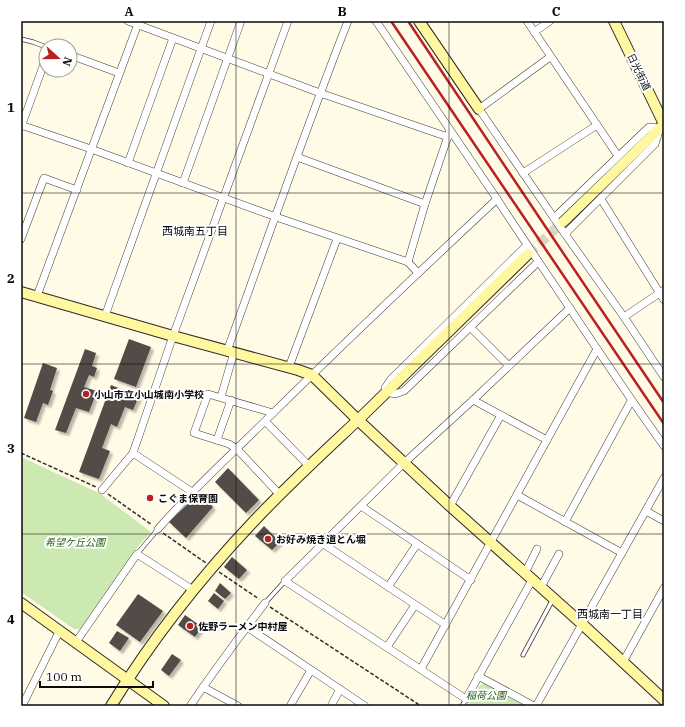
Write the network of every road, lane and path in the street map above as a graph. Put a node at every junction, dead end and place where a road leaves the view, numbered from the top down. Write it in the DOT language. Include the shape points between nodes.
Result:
graph roads {
  1 [pos="128,21"];
  2 [pos="211,21"];
  3 [pos="241,21"];
  4 [pos="288,21"];
  5 [pos="348,21"];
  6 [pos="376,21"];
  7 [pos="419,21"];
  8 [pos="527,21"];
  9 [pos="550,21"];
  10 [pos="614,21"];
  11 [pos="138,23"];
  12 [pos="534,32"];
  13 [pos="173,38"];
  14 [pos="21,39"];
  15 [pos="38,44"];
  16 [pos="201,49"];
  17 [pos="550,57"];
  18 [pos="78,58"];
  19 [pos="228,59"];
  20 [pos="119,73"];
  21 [pos="269,74"];
  22 [pos="39,78"];
  23 [pos="320,93"];
  24 [pos="479,109"];
  25 [pos="597,125"];
  26 [pos="663,125"];
  27 [pos="21,126"];
  28 [pos="449,133"];
  29 [pos="91,149"];
  30 [pos="618,156"];
  31 [pos="298,157"];
  32 [pos="128,163"];
  33 [pos="156,173"];
  34 [pos="524,173"];
  35 [pos="182,182"];
  36 [pos="77,190"];
  37 [pos="223,198"];
  38 [pos="497,199"];
  39 [pos="601,199"];
  40 [pos="425,204"];
  41 [pos="276,217"];
  42 [pos="558,220"];
  43 [pos="565,234"];
  44 [pos="21,239"];
  45 [pos="337,239"];
  46 [pos="528,250"];
  47 [pos="408,262"];
  48 [pos="538,262"];
  49 [pos="418,273"];
  50 [pos="662,291"];
  51 [pos="21,292"];
  52 [pos="37,296"];
  53 [pos="664,300"];
  54 [pos="570,308"];
  55 [pos="105,316"];
  56 [pos="624,317"];
  57 [pos="470,327"];
  58 [pos="173,336"];
  59 [pos="597,349"];
  60 [pos="231,351"];
  61 [pos="509,366"];
  62 [pos="289,367"];
  63 [pos="312,375"];
  64 [pos="664,377"];
  65 [pos="387,392"];
  66 [pos="221,397"];
  67 [pos="231,400"];
  68 [pos="473,400"];
  69 [pos="631,401"];
  70 [pos="273,413"];
  71 [pos="501,415"];
  72 [pos="358,420"];
  73 [pos="265,421"];
  74 [pos="217,440"];
  75 [pos="547,440"];
  76 [pos="664,446"];
  77 [pos="237,449"];
  78 [pos="21,453"];
  79 [pos="133,453"];
  80 [pos="404,463"];
  81 [pos="309,466"];
  82 [pos="664,478"];
  83 [pos="102,490"];
  84 [pos="192,492"];
  85 [pos="280,495"];
  86 [pos="517,495"];
  87 [pos="361,506"];
  88 [pos="450,506"];
  89 [pos="646,511"];
  90 [pos="664,521"];
  91 [pos="565,522"];
  92 [pos="158,529"];
  93 [pos="491,542"];
  94 [pos="322,544"];
  95 [pos="417,544"];
  96 [pos="537,549"];
  97 [pos="137,554"];
  98 [pos="559,554"];
  99 [pos="622,554"];
  100 [pos="212,567"];
  101 [pos="528,576"];
  102 [pos="471,580"];
  103 [pos="285,581"];
  104 [pos="388,587"];
  105 [pos="541,587"];
  106 [pos="664,588"];
  107 [pos="193,590"];
  108 [pos="553,598"];
  109 [pos="21,603"];
  110 [pos="266,603"];
  111 [pos="415,604"];
  112 [pos="581,623"];
  113 [pos="446,625"];
  114 [pos="246,627"];
  115 [pos="60,630"];
  116 [pos="76,642"];
  117 [pos="387,647"];
  118 [pos="523,655"];
  119 [pos="623,662"];
  120 [pos="311,670"];
  121 [pos="421,670"];
  122 [pos="478,676"];
  123 [pos="127,679"];
  124 [pos="203,687"];
  125 [pos="340,689"];
  126 [pos="664,700"];
  127 [pos="22,703"];
  128 [pos="464,703"];
  129 [pos="31,706"];
  130 [pos="111,706"];
  131 [pos="164,706"];
  132 [pos="190,706"];
  133 [pos="238,706"];
  134 [pos="290,706"];
  135 [pos="331,706"];
  136 [pos="365,706"];
  137 [pos="421,706"];
  138 [pos="535,706"];
  1 -- 11 [label="street"];
  2 -- 16 [label="street"];
  3 -- 19 [label="street"];
  4 -- 21 [label="street"];
  5 -- 23 [label="street"];
  6 -- 28 [label="street"];
  7 -- 24 [label="street"];
  8 -- 12 [label="street"];
  9 -- 12 [label="street"];
  10 -- 26 [label="street, 日光街道"];
  11 -- 13 [label="street"];
  11 -- 20 [label="street"];
  12 -- 17 [label="street"];
  13 -- 16 [label="street"];
  13 -- 32 [label="street"];
  14 -- 15 [label="lane"];
  16 -- 19 [label="street"];
  16 -- 33 [label="street"];
  17 -- 24 [label="street"];
  17 -- 25 [label="street"];
  18 -- 20 [label="street"];
  19 -- 21 [label="street"];
  19 -- 35 [label="street"];
  20 -- 29 [label="street"];
  21 -- 23 [label="street"];
  21 -- 37 [label="street"];
  22 -- 27 [label="street"];
  23 -- 28 [label="street"];
  23 -- 31 [label="street"];
  24 -- 34 [label="street"];
  25 -- 30 [label="street"];
  25 -- 34 [label="street"];
  26 -- 30 [label="street" via="650,127"];
  26 -- 39 [label="street" via="655,144"];
  26 -- 42 [label="street"];
  27 -- 29 [label="street"];
  28 -- 38 [label="street"];
  28 -- 40 [label="street"];
  29 -- 32 [label="street"];
  29 -- 36 [label="street"];
  30 -- 42 [label="street"];
  31 -- 40 [label="street"];
  31 -- 41 [label="street"];
  32 -- 33 [label="street"];
  33 -- 35 [label="street"];
  33 -- 55 [label="street"];
  34 -- 42 [label="street"];
  35 -- 37 [label="street"];
  36 -- 44 [label="street" via="44,178"];
  36 -- 52 [label="street"];
  37 -- 41 [label="street"];
  37 -- 58 [label="street"];
  38 -- 46 [label="street"];
  38 -- 49 [label="street"];
  39 -- 43 [label="street"];
  39 -- 50 [label="street"];
  40 -- 47 [label="street"];
  41 -- 45 [label="street"];
  41 -- 60 [label="street"];
  42 -- 43 [label="street"];
  43 -- 56 [label="street"];
  45 -- 47 [label="street"];
  45 -- 62 [label="street"];
  46 -- 48 [label="street"];
  46 -- 65 [label="street"];
  47 -- 49 [label="street"];
  48 -- 54 [label="street"];
  48 -- 57 [label="street"];
  49 -- 63 [label="street"];
  50 -- 53 [label="street"];
  50 -- 56 [label="street"];
  51 -- 52 [label="street"];
  52 -- 55 [label="street"];
  54 -- 59 [label="street"];
  54 -- 61 [label="street"];
  55 -- 58 [label="street"];
  56 -- 64 [label="street"];
  57 -- 61 [label="street"];
  57 -- 65 [label="street" via="404,391 395,394"];
  58 -- 60 [label="street"];
  58 -- 79 [label="street"];
  59 -- 69 [label="street"];
  59 -- 75 [label="street"];
  60 -- 62 [label="street"];
  60 -- 66 [label="street"];
  61 -- 68 [label="street"];
  62 -- 63 [label="street"];
  63 -- 70 [label="street"];
  63 -- 72 [label="street"];
  65 -- 72 [label="street"];
  66 -- 67 [label="street"];
  66 -- 74 [label="street" via="208,394 194,433"];
  67 -- 70 [label="street"];
  67 -- 74 [label="street"];
  68 -- 71 [label="street"];
  68 -- 80 [label="street"];
  69 -- 76 [label="street"];
  69 -- 91 [label="street"];
  70 -- 73 [label="street"];
  71 -- 75 [label="street"];
  71 -- 88 [label="street"];
  72 -- 80 [label="street"];
  72 -- 81 [label="street"];
  73 -- 77 [label="street"];
  73 -- 81 [label="street"];
  74 -- 77 [label="street"];
  75 -- 86 [label="street"];
  77 -- 84 [label="street"];
  77 -- 85 [label="street"];
  78 -- 83 [label="path"];
  79 -- 83 [label="street"];
  79 -- 84 [label="street"];
  80 -- 87 [label="street"];
  80 -- 88 [label="street"];
  81 -- 85 [label="street"];
  82 -- 89 [label="street"];
  83 -- 92 [label="path"];
  84 -- 92 [label="street"];
  85 -- 100 [label="street"];
  86 -- 91 [label="street"];
  86 -- 93 [label="street"];
  87 -- 94 [label="street"];
  87 -- 95 [label="street"];
  88 -- 93 [label="street"];
  89 -- 90 [label="street"];
  89 -- 99 [label="street"];
  91 -- 99 [label="street"];
  92 -- 97 [label="lane"];
  92 -- 100 [label="path"];
  93 -- 101 [label="street"];
  93 -- 102 [label="street"];
  94 -- 103 [label="street"];
  94 -- 104 [label="street"];
  95 -- 102 [label="street"];
  95 -- 104 [label="street"];
  96 -- 101 [label="street"];
  97 -- 107 [label="street"];
  97 -- 116 [label="street"];
  98 -- 105 [label="street"];
  99 -- 112 [label="street"];
  100 -- 107 [label="street"];
  100 -- 110 [label="path"];
  101 -- 105 [label="street"];
  101 -- 122 [label="street"];
  102 -- 113 [label="street"];
  103 -- 110 [label="lane"];
  103 -- 117 [label="street"];
  104 -- 111 [label="street"];
  105 -- 108 [label="street"];
  106 -- 119 [label="street"];
  107 -- 123 [label="street"];
  108 -- 112 [label="street"];
  108 -- 118 [label="lane"];
  109 -- 115 [label="street"];
  110 -- 114 [label="street"];
  110 -- 137 [label="path"];
  111 -- 113 [label="street"];
  111 -- 117 [label="street"];
  112 -- 119 [label="street"];
  112 -- 138 [label="street"];
  113 -- 121 [label="street"];
  114 -- 120 [label="street"];
  114 -- 124 [label="street"];
  115 -- 116 [label="street"];
  115 -- 127 [label="street"];
  116 -- 123 [label="street"];
  117 -- 121 [label="street"];
  119 -- 126 [label="street"];
  120 -- 125 [label="street"];
  120 -- 134 [label="street"];
  121 -- 128 [label="street"];
  122 -- 128 [label="street"];
  122 -- 138 [label="street"];
  123 -- 130 [label="street"];
  123 -- 131 [label="street"];
  124 -- 132 [label="street"];
  124 -- 133 [label="street"];
  125 -- 135 [label="street"];
  125 -- 136 [label="street"];
  127 -- 129 [label="street"];
}
